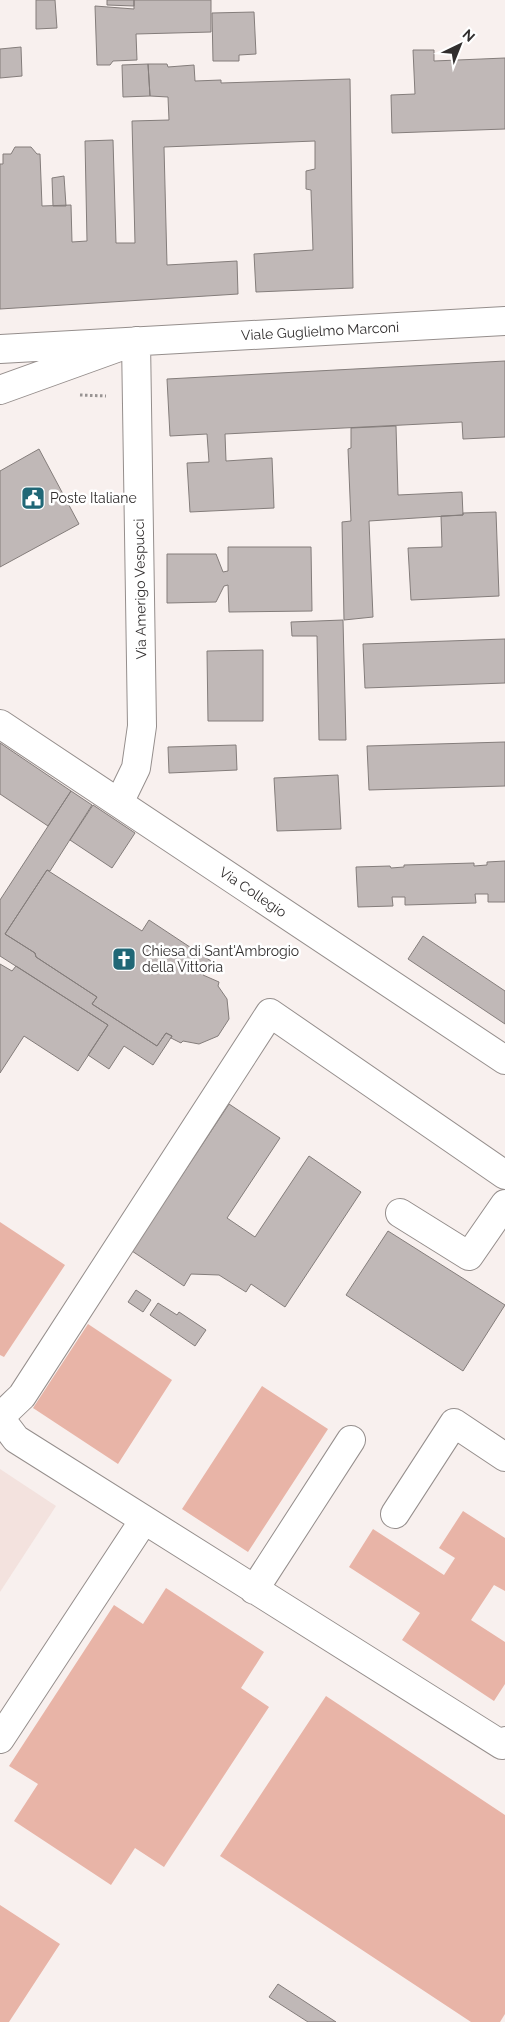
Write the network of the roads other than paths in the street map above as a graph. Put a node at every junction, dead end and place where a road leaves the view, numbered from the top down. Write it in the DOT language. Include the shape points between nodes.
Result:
graph roads {
  1 [pos="505,321"];
  2 [pos="136,341"];
  3 [pos="0,349"];
  4 [pos="0,390"];
  5 [pos="0,724"];
  6 [pos="119,803"];
  7 [pos="505,1060"];
  8 [pos="505,1175"];
  9 [pos="505,1204"];
  10 [pos="400,1214"];
  11 [pos="0,1417"];
  12 [pos="351,1440"];
  13 [pos="505,1457"];
  14 [pos="395,1514"];
  15 [pos="144,1520"];
  16 [pos="254,1590"];
  17 [pos="0,1739"];
  18 [pos="505,1741"];
  1 -- 2 [label="street, Viale Guglielmo Marconi"];
  2 -- 3 [label="street, Viale Guglielmo Marconi"];
  2 -- 4 [label="street, Viale Guglielmo Marconi"];
  2 -- 6 [label="street, Via Amerigo Vespucci" via="142,726 136,768"];
  5 -- 6 [label="street, Via Collegio"];
  6 -- 7 [label="street, Via Collegio"];
  8 -- 11 [label="street" via="270,1013 22,1396"];
  9 -- 10 [label="street" via="469,1256"];
  11 -- 15 [label="street" via="16,1439"];
  12 -- 16 [label="street"];
  13 -- 14 [label="street" via="454,1423"];
  15 -- 16 [label="street"];
  15 -- 17 [label="street"];
  16 -- 18 [label="street" via="502,1745"];
}
